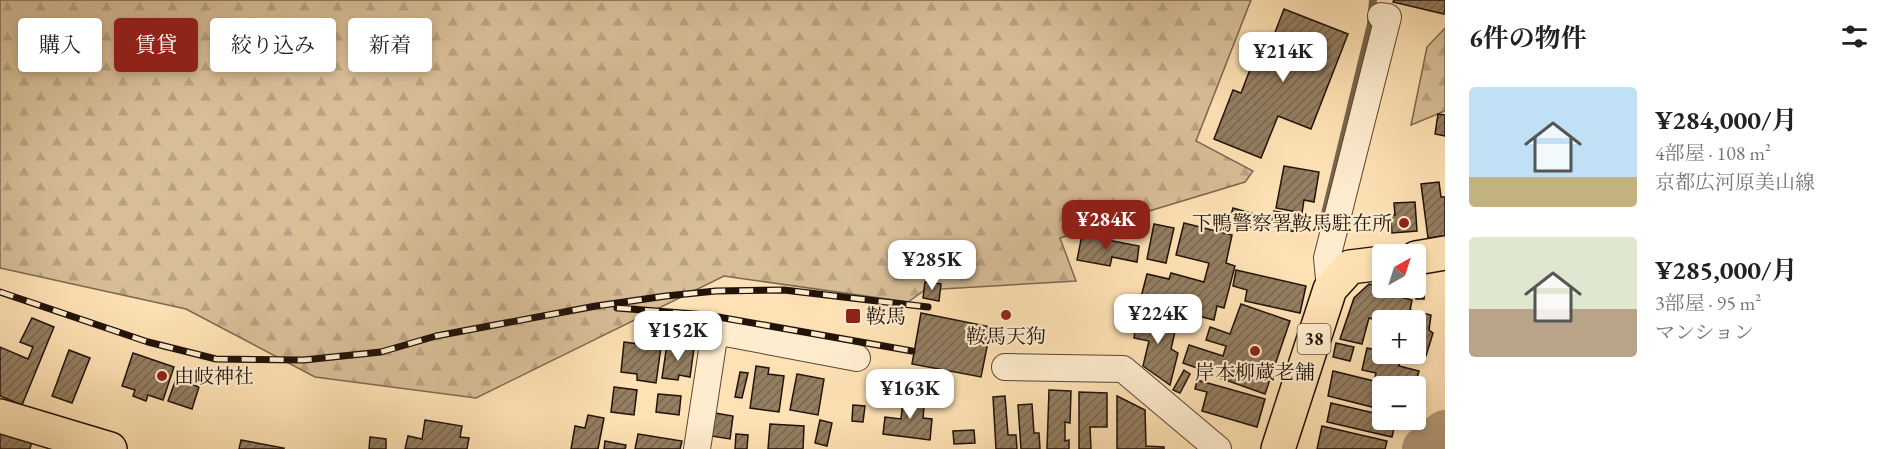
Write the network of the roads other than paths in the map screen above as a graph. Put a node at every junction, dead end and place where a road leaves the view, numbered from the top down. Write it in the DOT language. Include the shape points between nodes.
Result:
graph roads {
  1 [pos="1382,16"];
  2 [pos="1445,253"];
  3 [pos="1426,256"];
  4 [pos="1372,264"];
  5 [pos="1330,290"];
  6 [pos="857,358"];
  7 [pos="1005,367"];
  8 [pos="0,416"];
  9 [pos="110,449"];
  10 [pos="697,449"];
  11 [pos="1218,449"];
  12 [pos="1278,449"];
  1 -- 5 [label="street" via="1388,17 1327,258"];
  2 -- 3 [label="main road"];
  4 -- 5 [label="main road, 38" via="1350,267"];
  5 -- 12 [label="main road, 38"];
  6 -- 10 [label="street" via="715,331"];
  7 -- 11 [label="street" via="1123,369"];
  8 -- 9 [label="main road"];
}
